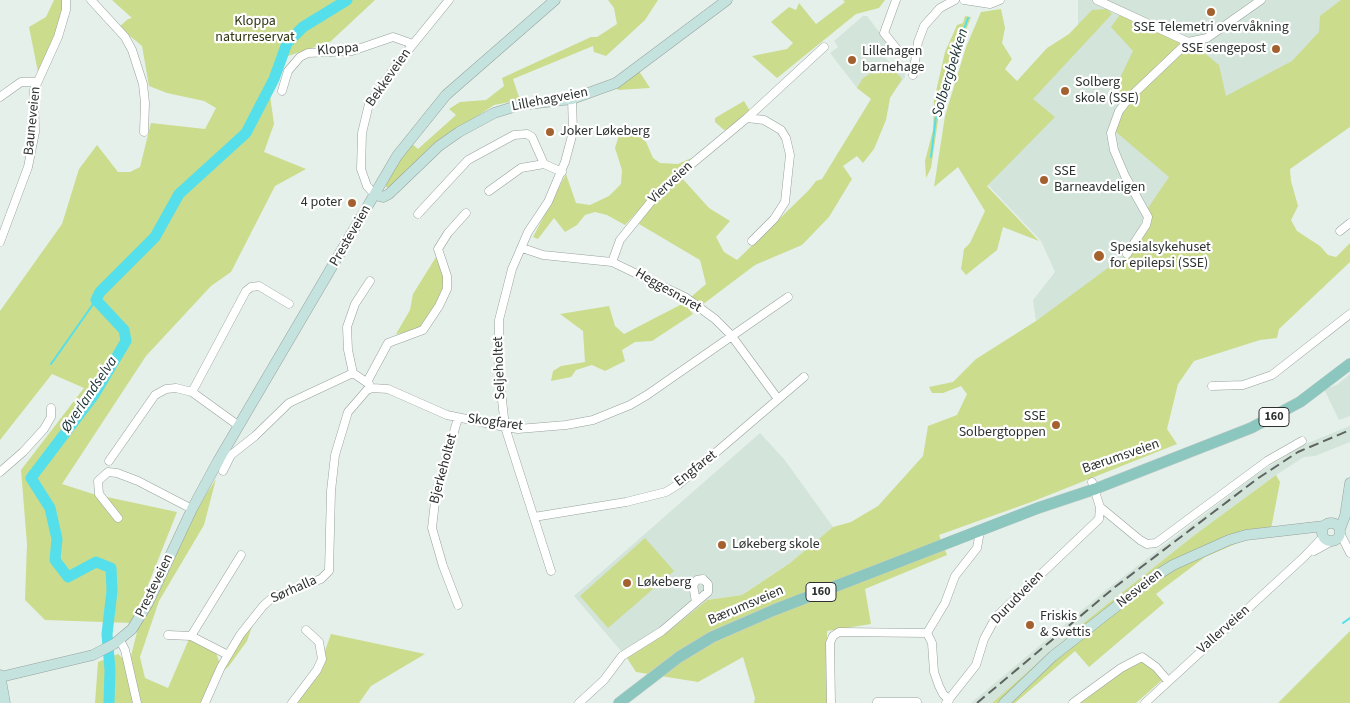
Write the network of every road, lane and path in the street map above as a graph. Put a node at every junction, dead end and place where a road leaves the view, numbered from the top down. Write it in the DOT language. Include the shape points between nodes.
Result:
graph roads {
  1 [pos="66,0"];
  2 [pos="91,0"];
  3 [pos="449,0"];
  4 [pos="556,0"];
  5 [pos="727,0"];
  6 [pos="896,0"];
  7 [pos="964,0"];
  8 [pos="1000,0"];
  9 [pos="1097,0"];
  10 [pos="1261,0"];
  11 [pos="950,1"];
  12 [pos="1188,42"];
  13 [pos="412,44"];
  14 [pos="824,47"];
  15 [pos="900,53"];
  16 [pos="914,76"];
  17 [pos="36,82"];
  18 [pos="282,91"];
  19 [pos="0,97"];
  20 [pos="572,99"];
  21 [pos="747,118"];
  22 [pos="144,132"];
  23 [pos="544,164"];
  24 [pos="562,172"];
  25 [pos="489,191"];
  26 [pos="375,195"];
  27 [pos="466,213"];
  28 [pos="418,214"];
  29 [pos="1350,222"];
  30 [pos="1340,231"];
  31 [pos="0,242"];
  32 [pos="752,242"];
  33 [pos="522,248"];
  34 [pos="1127,254"];
  35 [pos="612,262"];
  36 [pos="370,281"];
  37 [pos="788,297"];
  38 [pos="289,304"];
  39 [pos="1350,314"];
  40 [pos="731,335"];
  41 [pos="1350,364"];
  42 [pos="353,373"];
  43 [pos="804,377"];
  44 [pos="370,385"];
  45 [pos="1212,386"];
  46 [pos="192,392"];
  47 [pos="778,398"];
  48 [pos="51,408"];
  49 [pos="458,418"];
  50 [pos="239,426"];
  51 [pos="505,427"];
  52 [pos="1302,441"];
  53 [pos="110,461"];
  54 [pos="223,471"];
  55 [pos="0,472"];
  56 [pos="1350,483"];
  57 [pos="1093,486"];
  58 [pos="1100,507"];
  59 [pos="192,509"];
  60 [pos="534,517"];
  61 [pos="118,518"];
  62 [pos="1331,533"];
  63 [pos="979,537"];
  64 [pos="1350,553"];
  65 [pos="240,555"];
  66 [pos="551,571"];
  67 [pos="696,602"];
  68 [pos="458,605"];
  69 [pos="306,630"];
  70 [pos="927,633"];
  71 [pos="168,635"];
  72 [pos="191,636"];
  73 [pos="124,637"];
  74 [pos="228,655"];
  75 [pos="0,676"];
  76 [pos="1168,681"];
  77 [pos="3,698"];
  78 [pos="877,702"];
  79 [pos="892,702"];
  80 [pos="917,702"];
  81 [pos="948,702"];
  82 [pos="137,703"];
  83 [pos="205,703"];
  84 [pos="292,703"];
  85 [pos="579,703"];
  86 [pos="619,703"];
  87 [pos="831,703"];
  88 [pos="1004,703"];
  89 [pos="1073,703"];
  90 [pos="1145,703"];
  1 -- 17 [label="street, Bauneveien" via="58,38"];
  2 -- 22 [label="street" via="125,37 132,50 143,84"];
  3 -- 13 [label="street, Bekkeveien"];
  4 -- 26 [label="main road, Presteveien" via="440,101 401,150"];
  5 -- 20 [label="main road, Lillehagveien" via="616,83"];
  6 -- 15 [label="street" via="884,33"];
  7 -- 8 [label="street" via="990,4"];
  9 -- 12 [label="street"];
  10 -- 12 [label="street" via="1207,38"];
  11 -- 16 [label="street" via="924,26 918,42"];
  12 -- 34 [label="street" via="1129,98 1114,121 1111,133 1114,150 1148,217"];
  13 -- 18 [label="street, Kloppa" via="393,37 352,51 308,53 288,71"];
  13 -- 26 [label="street, Bekkeveien" via="374,94 365,116 361,169 370,191"];
  14 -- 21 [label="street, Vierveien"];
  17 -- 19 [label="street" via="21,82"];
  17 -- 31 [label="street, Bauneveien" via="35,132 28,167"];
  20 -- 24 [label="street, Seljeholtet" via="573,132"];
  20 -- 26 [label="main road, Lillehagveien" via="507,108 476,121 439,146 389,194"];
  21 -- 32 [label="street" via="764,120 781,130 790,155 785,202"];
  21 -- 35 [label="street, Vierveien" via="654,198 620,240"];
  23 -- 24 [label="street"];
  23 -- 25 [label="street" via="522,168"];
  23 -- 28 [label="street" via="532,137 521,133 514,135 468,160"];
  24 -- 33 [label="street, Seljeholtet"];
  26 -- 50 [label="main road, Presteveien"];
  27 -- 44 [label="street" via="438,249 447,276 447,289 435,312 423,330 388,343"];
  29 -- 30 [label="street"];
  33 -- 35 [label="street, Heggesnaret" via="543,255"];
  33 -- 51 [label="street, Seljeholtet" via="508,281 498,320"];
  35 -- 40 [label="street, Heggesnaret" via="685,298"];
  36 -- 42 [label="street" via="355,304 347,327 348,356"];
  37 -- 40 [label="street, Skogfaret"];
  38 -- 46 [label="street" via="259,286 246,291"];
  39 -- 45 [label="street" via="1286,366 1262,381 1243,386"];
  40 -- 47 [label="street, Heggesnaret"];
  40 -- 51 [label="street, Skogfaret" via="647,395 611,413 566,425"];
  41 -- 57 [label="main road, Bærumsveien / 160" via="1284,412 1251,428 1188,452 1134,467"];
  42 -- 44 [label="street"];
  42 -- 54 [label="street" via="289,403 231,455"];
  43 -- 47 [label="street, Engfaret"];
  44 -- 49 [label="street, Skogfaret"];
  44 -- 74 [label="street, Sørhalla" via="348,412 335,455 327,575 273,597 254,616"];
  46 -- 50 [label="street"];
  46 -- 53 [label="street" via="176,388 155,395"];
  47 -- 60 [label="street, Engfaret" via="666,492"];
  48 -- 55 [label="street" via="49,423"];
  49 -- 51 [label="street, Skogfaret"];
  49 -- 68 [label="street, Bjerkeholtet" via="436,493 432,528"];
  50 -- 59 [label="main road, Presteveien"];
  51 -- 60 [label="street, Seljeholtet"];
  52 -- 58 [label="street" via="1267,461 1156,543 1146,544"];
  56 -- 62 [label="main road, Vallerveien" via="1345,512"];
  57 -- 58 [label="street"];
  57 -- 86 [label="main road, Bærumsveien / 160" via="712,637 679,657"];
  58 -- 81 [label="street, Durudveien" via="1095,524 996,617 984,639 976,665"];
  59 -- 61 [label="street" via="138,481 117,472 108,472 98,481 99,494"];
  59 -- 73 [label="main road, Presteveien" via="148,603"];
  60 -- 66 [label="street, Seljeholtet"];
  62 -- 64 [label="street"];
  62 -- 76 [label="street, Vallerveien"];
  62 -- 88 [label="main road, Nesveien" via="1302,530 1260,532 1229,540 1163,571 1054,656"];
  63 -- 70 [label="street" via="977,548 955,576"];
  65 -- 72 [label="street"];
  67 -- 85 [label="street" via="662,631 622,656 604,680"];
  69 -- 84 [label="street" via="319,642 322,659"];
  70 -- 81 [label="street, Durudveien" via="932,643 936,679"];
  70 -- 87 [label="street" via="839,632 833,636 830,643"];
  71 -- 72 [label="street"];
  72 -- 74 [label="street"];
  73 -- 75 [label="main road" via="85,658"];
  73 -- 82 [label="street"];
  74 -- 83 [label="street, Sørhalla"];
  75 -- 77 [label="main road"];
  76 -- 89 [label="street" via="1142,657"];
  76 -- 90 [label="street, Vallerveien"];
  78 -- 79 [label="street"];
  79 -- 80 [label="street"];
}
